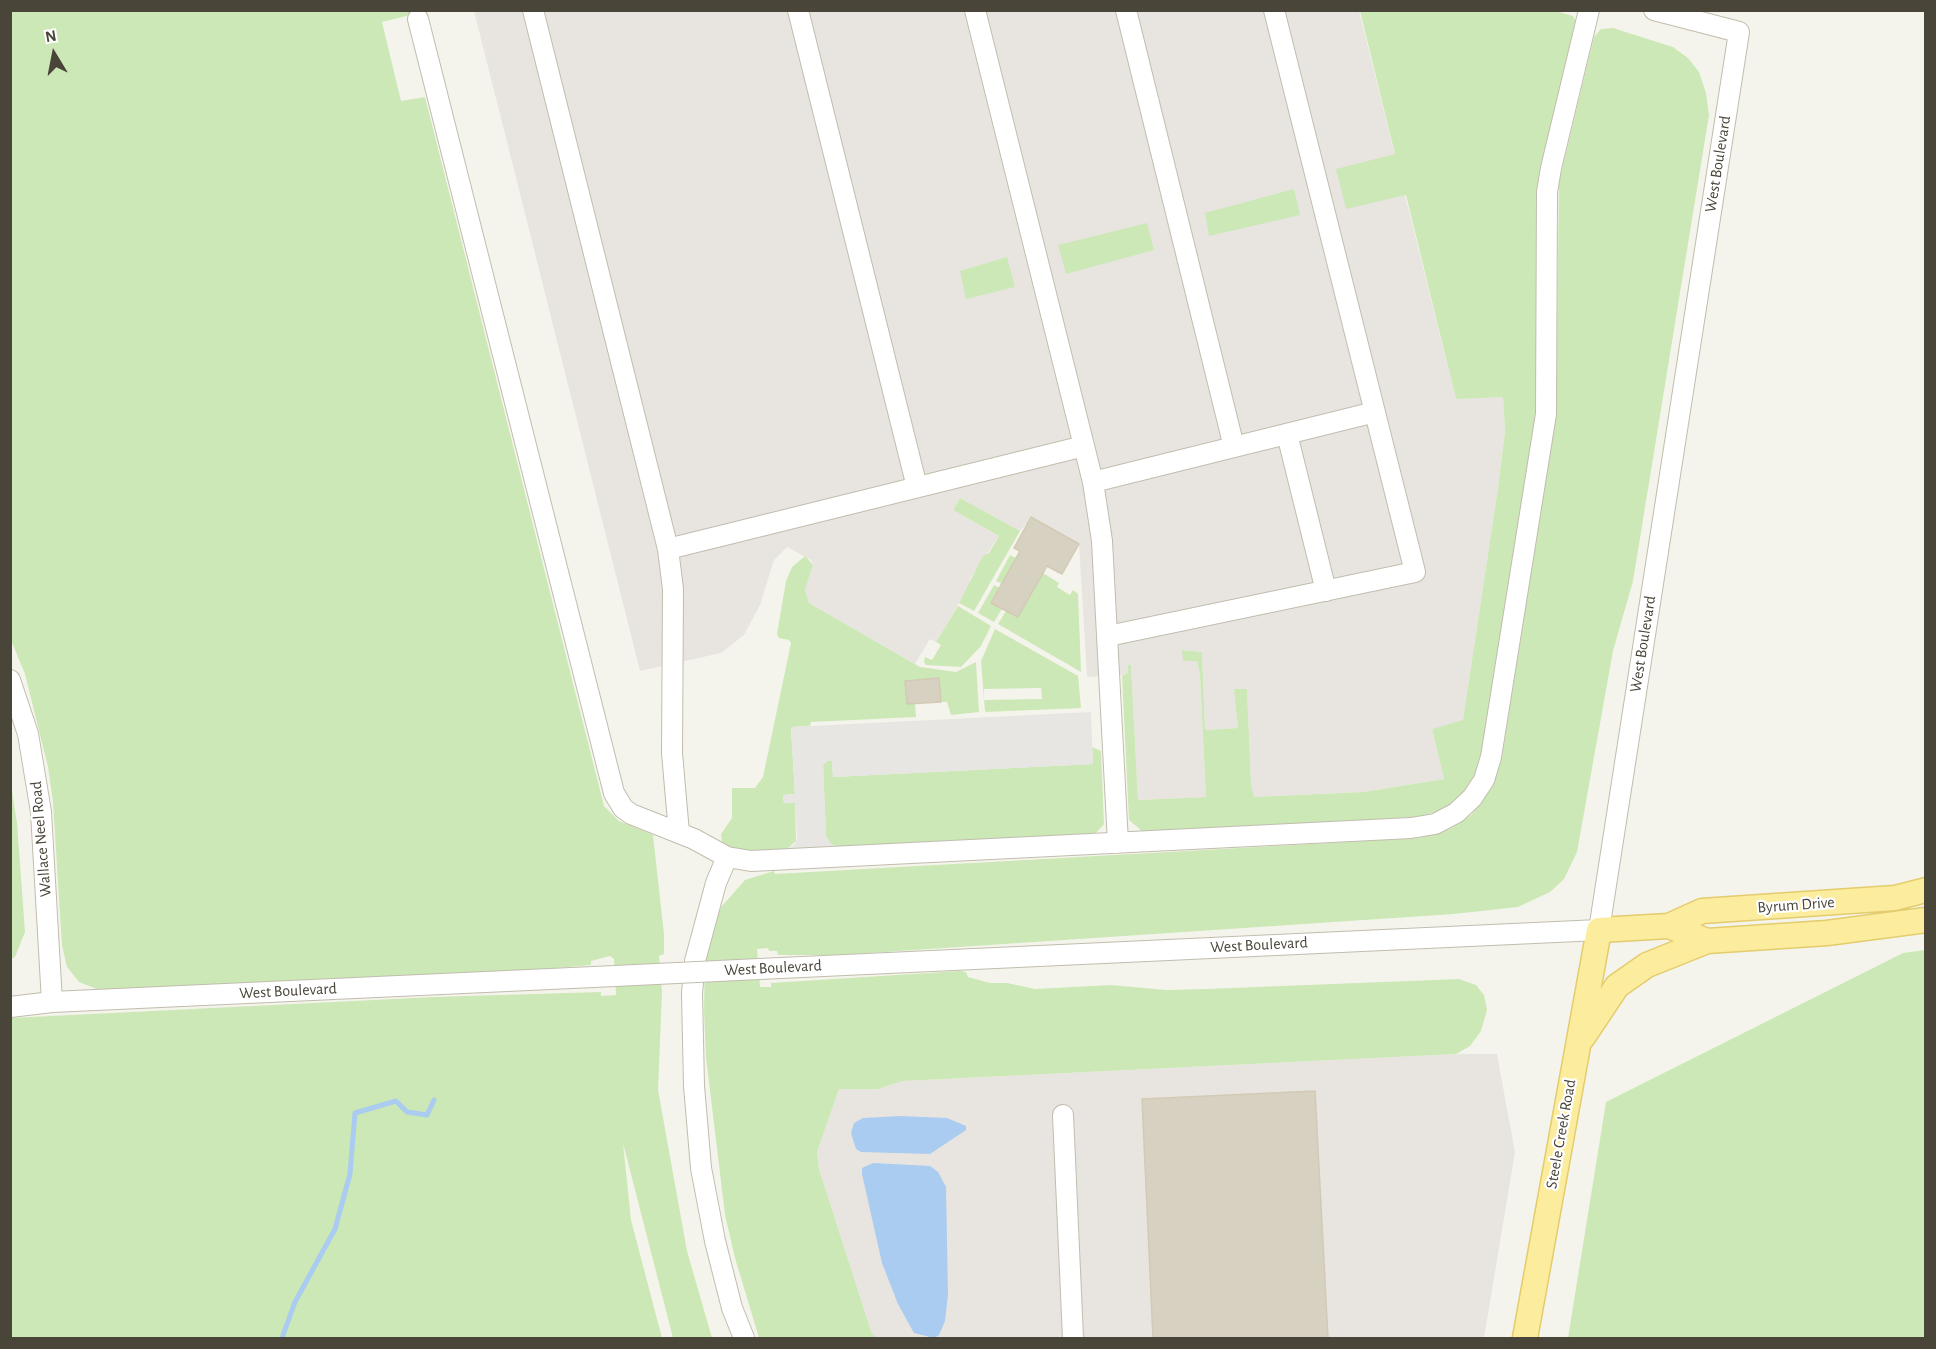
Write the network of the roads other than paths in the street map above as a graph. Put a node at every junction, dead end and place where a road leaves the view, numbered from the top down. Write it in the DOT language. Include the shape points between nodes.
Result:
graph roads {
  1 [pos="533,10"];
  2 [pos="798,10"];
  3 [pos="975,10"];
  4 [pos="1126,10"];
  5 [pos="1274,10"];
  6 [pos="1654,10"];
  7 [pos="1585,12"];
  8 [pos="418,19"];
  9 [pos="1375,412"];
  10 [pos="1287,434"];
  11 [pos="1084,446"];
  12 [pos="1234,447"];
  13 [pos="1093,482"];
  14 [pos="917,487"];
  15 [pos="668,549"];
  16 [pos="1326,591"];
  17 [pos="1108,636"];
  18 [pos="10,680"];
  19 [pos="679,833"];
  20 [pos="1119,843"];
  21 [pos="727,857"];
  22 [pos="1926,890"];
  23 [pos="1926,920"];
  24 [pos="1669,926"];
  25 [pos="1599,930"];
  26 [pos="1707,941"];
  27 [pos="52,1002"];
  28 [pos="10,1007"];
  29 [pos="1578,1044"];
  30 [pos="1064,1115"];
  31 [pos="744,1338"];
  32 [pos="1073,1338"];
  33 [pos="1525,1338"];
  1 -- 15 [label="street"];
  2 -- 14 [label="street"];
  3 -- 11 [label="street"];
  4 -- 12 [label="street"];
  5 -- 9 [label="street"];
  6 -- 25 [label="street, West Boulevard" via="1739,32"];
  7 -- 20 [label="street" via="1547,192 1546,414 1484,780 1456,813 1435,824"];
  8 -- 19 [label="street" via="610,784 618,801 631,814"];
  9 -- 10 [label="street"];
  9 -- 16 [label="street" via="1415,572"];
  10 -- 12 [label="street"];
  10 -- 16 [label="street"];
  11 -- 13 [label="street"];
  11 -- 14 [label="street"];
  12 -- 13 [label="street"];
  13 -- 17 [label="street" via="1102,541"];
  14 -- 15 [label="street"];
  15 -- 19 [label="street" via="673,588 672,753"];
  16 -- 17 [label="street"];
  17 -- 20 [label="street"];
  18 -- 27 [label="street, Wallace Neel Road" via="28,734 41,812"];
  19 -- 21 [label="street"];
  20 -- 21 [label="street" via="751,861"];
  21 -- 31 [label="street" via="695,961 694,1086 701,1168 715,1241"];
  22 -- 24 [label="main road, Byrum Drive" via="1895,898 1702,911"];
  23 -- 26 [label="main road, Byrum Drive" via="1827,933"];
  24 -- 25 [label="main road, Byrum Drive"];
  24 -- 26 [label="main road, Byrum Drive"];
  25 -- 27 [label="street, West Boulevard, bridge"];
  25 -- 29 [label="main road, Steele Creek Road"];
  26 -- 29 [label="main road" via="1655,961 1617,986"];
  27 -- 28 [label="street, West Boulevard"];
  29 -- 33 [label="main road, Steele Creek Road"];
  30 -- 32 [label="street"];
}
